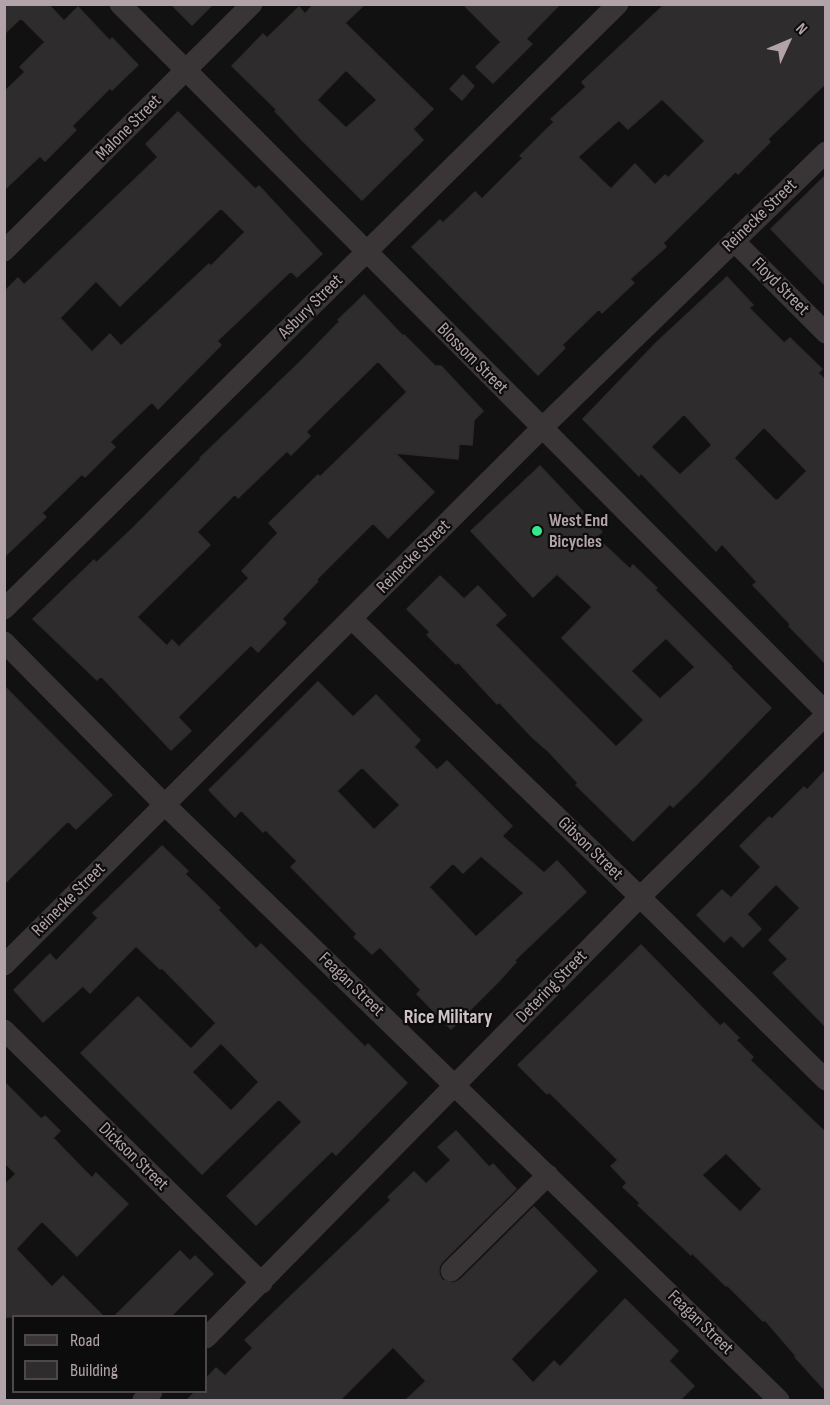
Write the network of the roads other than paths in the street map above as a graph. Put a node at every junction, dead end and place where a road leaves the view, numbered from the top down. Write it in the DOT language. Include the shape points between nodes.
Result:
graph roads {
  1 [pos="120,4"];
  2 [pos="252,4"];
  3 [pos="618,4"];
  4 [pos="185,71"];
  5 [pos="825,152"];
  6 [pos="734,241"];
  7 [pos="4,251"];
  8 [pos="366,253"];
  9 [pos="825,333"];
  10 [pos="542,428"];
  11 [pos="4,609"];
  12 [pos="352,620"];
  13 [pos="4,642"];
  14 [pos="825,714"];
  15 [pos="164,804"];
  16 [pos="640,897"];
  17 [pos="4,965"];
  18 [pos="4,1030"];
  19 [pos="825,1080"];
  20 [pos="456,1086"];
  21 [pos="548,1175"];
  22 [pos="452,1271"];
  23 [pos="262,1283"];
  24 [pos="207,1337"];
  25 [pos="779,1401"];
  1 -- 4 [label="street, Blossom Street"];
  2 -- 4 [label="street, Malone Street"];
  3 -- 8 [label="street, Asbury Street"];
  4 -- 7 [label="street, Malone Street"];
  4 -- 8 [label="street, Blossom Street"];
  5 -- 6 [label="street, Reinecke Street"];
  6 -- 9 [label="street, Floyd Street"];
  6 -- 10 [label="street, Reinecke Street"];
  8 -- 10 [label="street, Blossom Street"];
  8 -- 11 [label="street, Asbury Street"];
  10 -- 12 [label="street, Reinecke Street"];
  10 -- 14 [label="street, Blossom Street"];
  12 -- 15 [label="street, Reinecke Street"];
  12 -- 16 [label="street, Gibson Street"];
  13 -- 15 [label="street, Feagan Street"];
  14 -- 16 [label="street, Detering Street"];
  15 -- 17 [label="street, Reinecke Street"];
  15 -- 20 [label="street, Feagan Street"];
  16 -- 19 [label="street, Gibson Street"];
  16 -- 20 [label="street, Detering Street"];
  18 -- 23 [label="street, Dickson Street"];
  20 -- 21 [label="street, Feagan Street"];
  20 -- 23 [label="street, Detering Street"];
  21 -- 22 [label="street"];
  21 -- 25 [label="street, Feagan Street"];
  23 -- 24 [label="street, Detering Street"];
}
